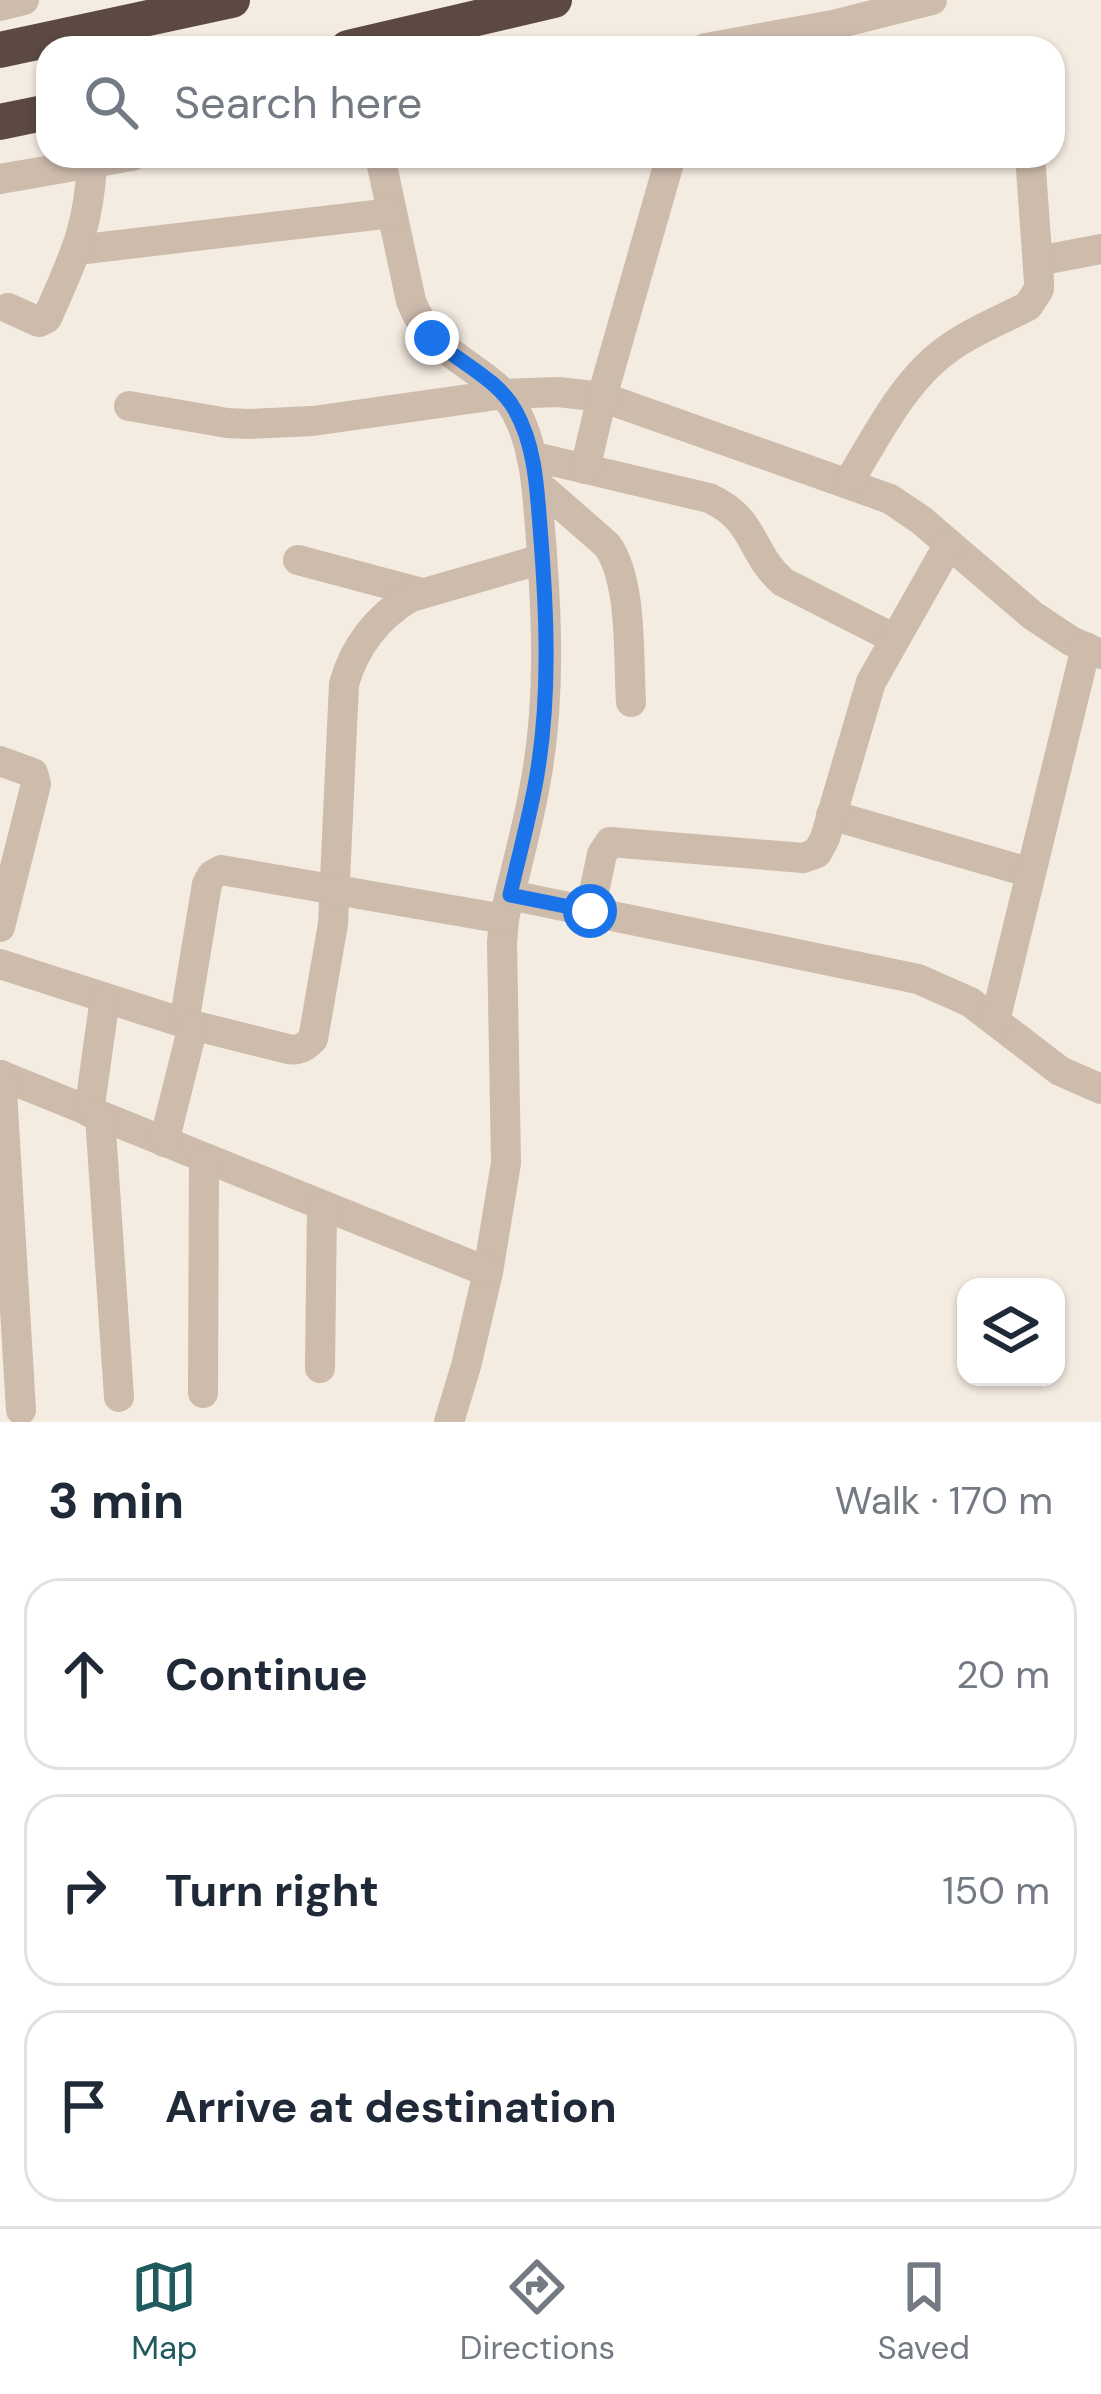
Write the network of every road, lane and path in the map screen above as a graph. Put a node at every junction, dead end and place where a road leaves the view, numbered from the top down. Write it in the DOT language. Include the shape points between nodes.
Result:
graph roads {
  1 [pos="232,0"];
  2 [pos="554,0"];
  3 [pos="932,0"];
  4 [pos="65,36"];
  5 [pos="400,36"];
  6 [pos="772,36"];
  7 [pos="36,42"];
  8 [pos="0,50"];
  9 [pos="36,114"];
  10 [pos="0,122"];
  11 [pos="63,168"];
  12 [pos="92,168"];
  13 [pos="383,168"];
  14 [pos="668,168"];
  15 [pos="1031,169"];
  16 [pos="0,179"];
  17 [pos="392,213"];
  18 [pos="1101,249"];
  19 [pos="77,250"];
  20 [pos="1038,261"];
  21 [pos="8,308"];
  22 [pos="504,394"];
  23 [pos="602,397"];
  24 [pos="129,406"];
  25 [pos="585,469"];
  26 [pos="534,470"];
  27 [pos="848,483"];
  28 [pos="949,544"];
  29 [pos="298,560"];
  30 [pos="542,560"];
  31 [pos="422,593"];
  32 [pos="895,639"];
  33 [pos="1094,651"];
  34 [pos="631,702"];
  35 [pos="0,761"];
  36 [pos="831,815"];
  37 [pos="1031,873"];
  38 [pos="335,891"];
  39 [pos="507,907"];
  40 [pos="590,911"];
  41 [pos="0,927"];
  42 [pos="0,964"];
  43 [pos="105,998"];
  44 [pos="995,1021"];
  45 [pos="189,1024"];
  46 [pos="0,1075"];
  47 [pos="1101,1089"];
  48 [pos="95,1114"];
  49 [pos="164,1142"];
  50 [pos="204,1159"];
  51 [pos="322,1207"];
  52 [pos="488,1272"];
  53 [pos="320,1368"];
  54 [pos="203,1393"];
  55 [pos="119,1397"];
  56 [pos="21,1410"];
  57 [pos="455,1421"];
  1 -- 4 [label="highway"];
  2 -- 5 [label="highway"];
  3 -- 6 [label="street"];
  7 -- 8 [label="highway"];
  9 -- 10 [label="highway"];
  11 -- 16 [label="street"];
  12 -- 19 [label="street"];
  13 -- 17 [label="street"];
  14 -- 23 [label="street"];
  15 -- 20 [label="street"];
  17 -- 19 [label="street"];
  17 -- 22 [label="street" via="418,320"];
  18 -- 20 [label="street"];
  19 -- 21 [label="street" via="44,322"];
  20 -- 27 [label="street" via="1039,289 1028,306 952,346 922,373"];
  22 -- 23 [label="street"];
  22 -- 24 [label="street" via="279,424"];
  22 -- 26 [label="street"];
  23 -- 25 [label="street"];
  23 -- 27 [label="street"];
  25 -- 26 [label="street"];
  25 -- 32 [label="street" via="728,506 783,582"];
  26 -- 30 [label="street"];
  26 -- 34 [label="street" via="616,556"];
  27 -- 28 [label="street" via="890,499"];
  28 -- 32 [label="street"];
  28 -- 33 [label="street" via="1032,615"];
  29 -- 31 [label="street"];
  30 -- 31 [label="street"];
  30 -- 39 [label="street" via="542,730"];
  31 -- 38 [label="street" via="376,626 349,665"];
  32 -- 36 [label="street" via="871,682"];
  33 -- 37 [label="street"];
  35 -- 41 [label="street" via="33,773 36,784"];
  36 -- 37 [label="street"];
  36 -- 40 [label="street" via="821,848 803,858 610,842"];
  37 -- 44 [label="street"];
  38 -- 39 [label="street"];
  38 -- 45 [label="street" via="229,869 212,875"];
  38 -- 45 [label="street" via="325,980 306,1047"];
  39 -- 40 [label="street"];
  39 -- 52 [label="street" via="506,1163"];
  40 -- 44 [label="street" via="919,979"];
  42 -- 43 [label="street"];
  43 -- 45 [label="street"];
  43 -- 48 [label="street"];
  44 -- 47 [label="street" via="1060,1071"];
  45 -- 49 [label="street"];
  46 -- 48 [label="street"];
  46 -- 56 [label="street"];
  48 -- 49 [label="street"];
  48 -- 55 [label="street"];
  49 -- 50 [label="street"];
  50 -- 51 [label="street"];
  50 -- 54 [label="street"];
  51 -- 52 [label="street"];
  51 -- 53 [label="street"];
  52 -- 57 [label="street"];
}
